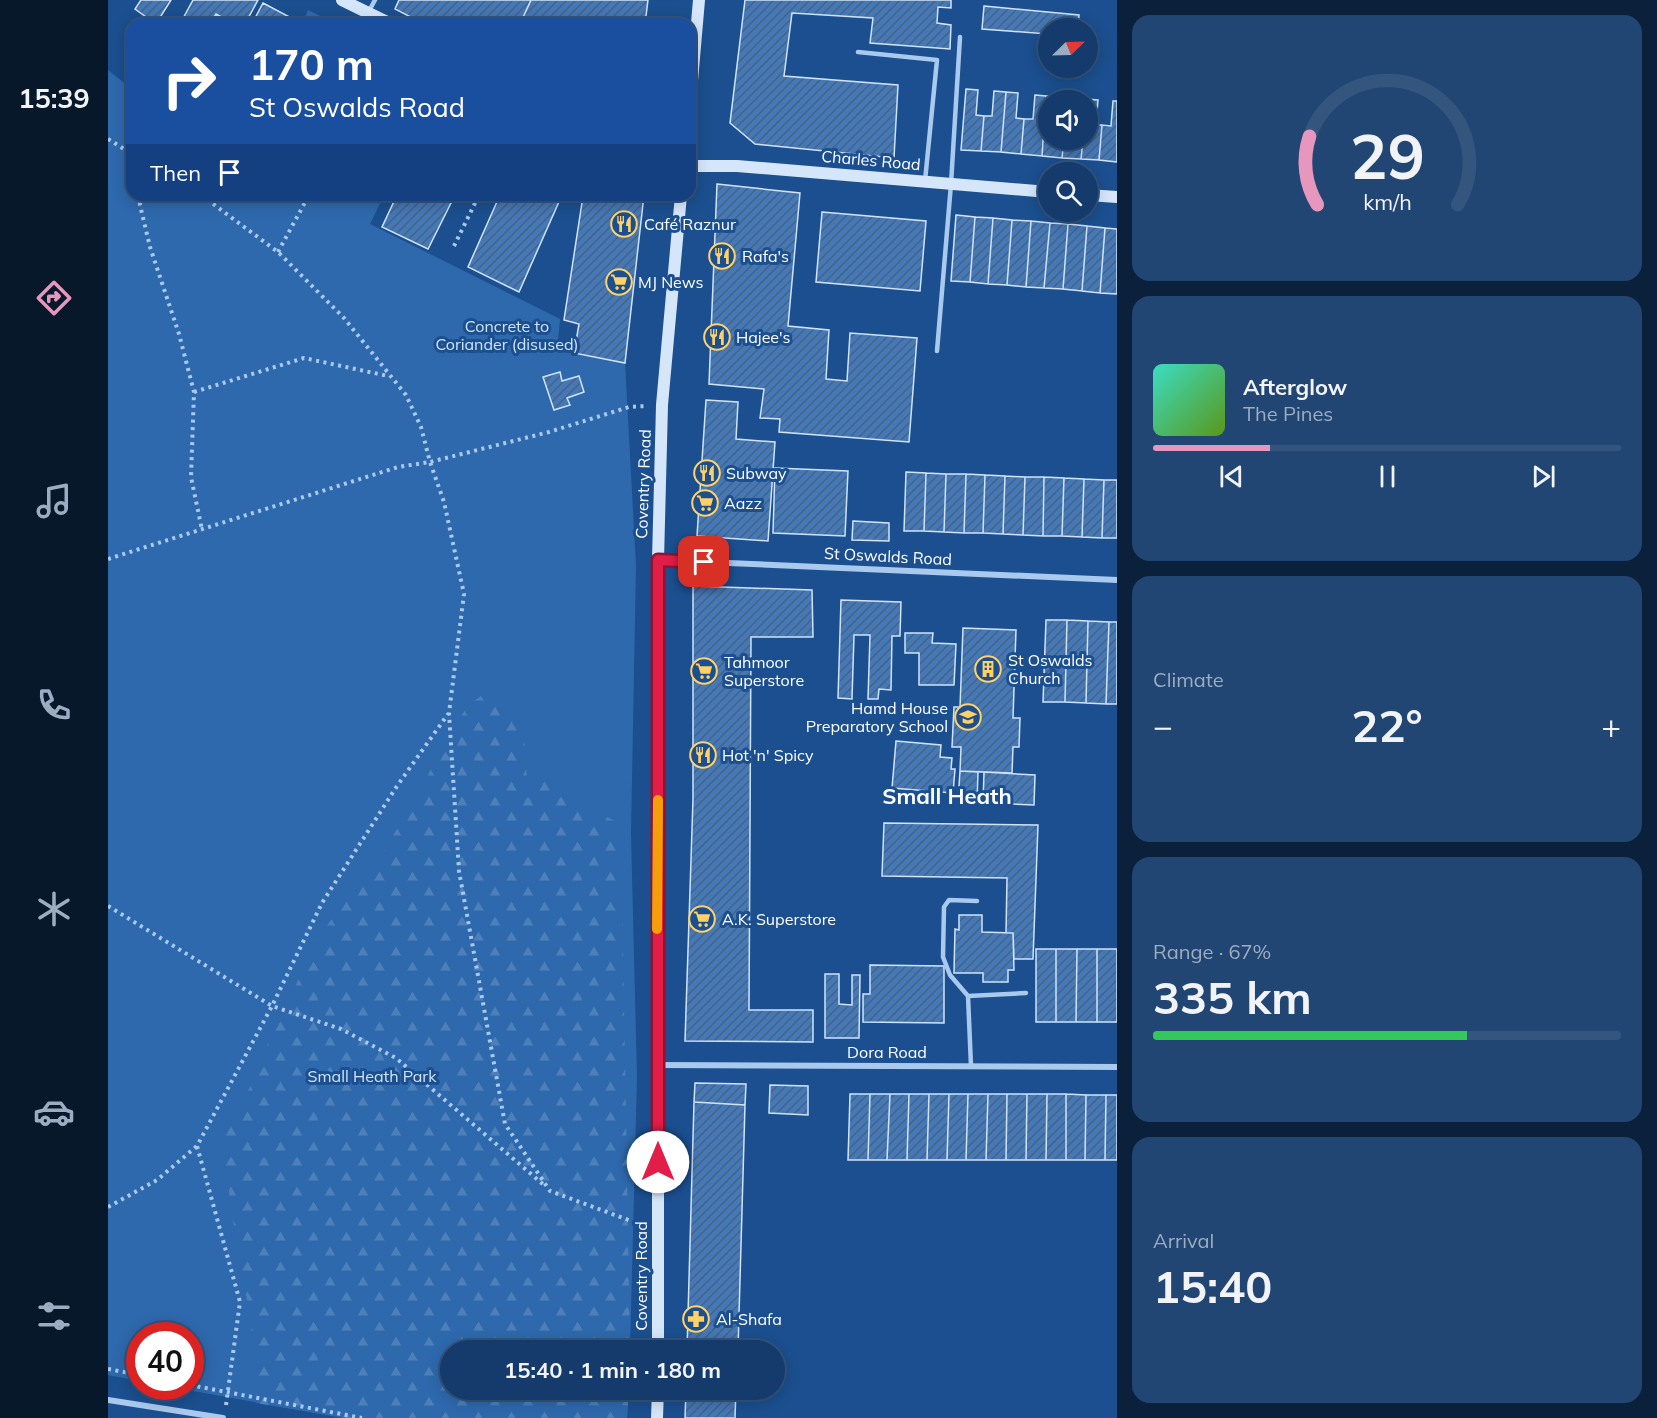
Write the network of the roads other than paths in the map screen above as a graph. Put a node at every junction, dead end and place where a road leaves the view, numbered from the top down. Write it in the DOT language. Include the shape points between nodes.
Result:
graph roads {
  1 [pos="342,0"];
  2 [pos="375,0"];
  3 [pos="699,0"];
  4 [pos="368,13"];
  5 [pos="378,18"];
  6 [pos="696,35"];
  7 [pos="960,37"];
  8 [pos="858,52"];
  9 [pos="696,166"];
  10 [pos="925,181"];
  11 [pos="951,184"];
  12 [pos="1038,191"];
  13 [pos="1098,196"];
  14 [pos="1117,197"];
  15 [pos="680,201"];
  16 [pos="937,351"];
  17 [pos="658,560"];
  18 [pos="1117,580"];
  19 [pos="977,901"];
  20 [pos="1026,993"];
  21 [pos="968,996"];
  22 [pos="657,1065"];
  23 [pos="971,1066"];
  24 [pos="1117,1067"];
  25 [pos="658,1340"];
  26 [pos="108,1400"];
  27 [pos="658,1400"];
  28 [pos="223,1418"];
  29 [pos="657,1418"];
  1 -- 4 [label="street"];
  2 -- 4 [label="lane"];
  3 -- 6 [label="street"];
  4 -- 5 [label="street"];
  7 -- 11 [label="lane"];
  8 -- 10 [label="lane" via="937,60"];
  9 -- 10 [label="street, Charles Road"];
  10 -- 11 [label="street, Charles Road"];
  11 -- 12 [label="street, Charles Road"];
  11 -- 16 [label="lane"];
  13 -- 14 [label="street"];
  15 -- 17 [label="street, Coventry Road" via="662,405"];
  17 -- 18 [label="street, St Oswalds Road"];
  17 -- 22 [label="street, Coventry Road"];
  19 -- 21 [label="lane" via="949,900 944,907 943,957 950,975"];
  20 -- 21 [label="lane"];
  21 -- 23 [label="lane"];
  22 -- 23 [label="street, Dora Road"];
  22 -- 25 [label="street, Coventry Road"];
  23 -- 24 [label="street, Dora Road"];
  26 -- 28 [label="street"];
  27 -- 29 [label="street"];
}
